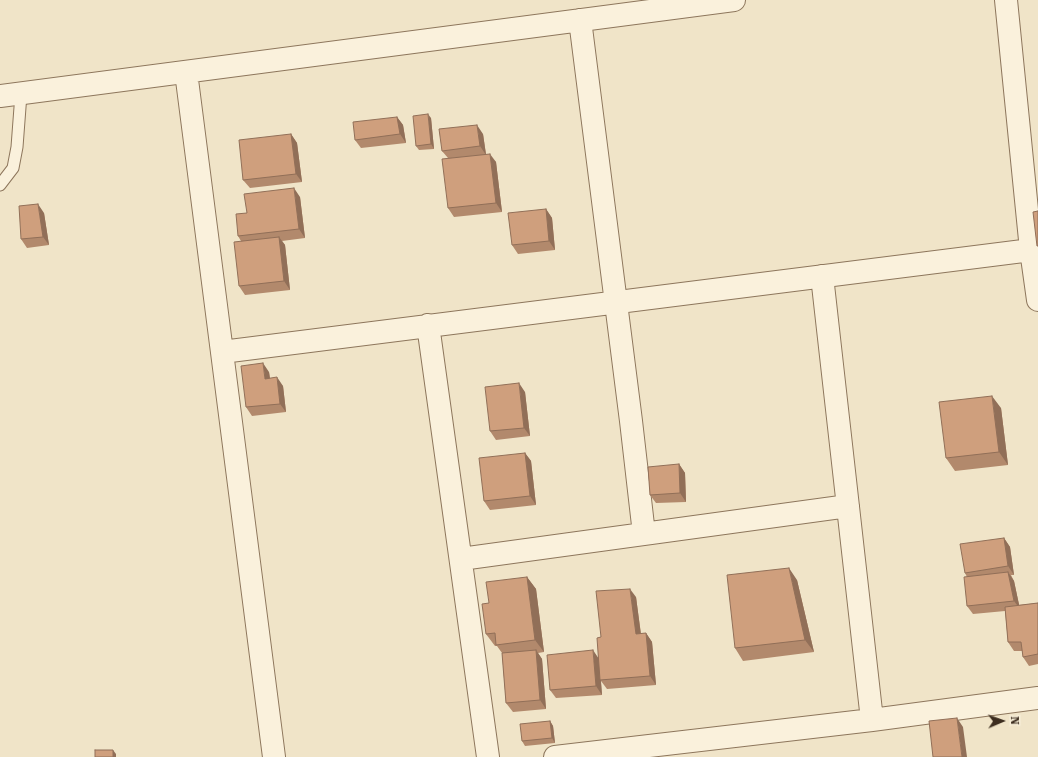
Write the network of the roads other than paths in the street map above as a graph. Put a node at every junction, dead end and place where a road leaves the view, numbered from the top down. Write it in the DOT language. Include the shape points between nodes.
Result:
graph roads {
  1 [pos="734,0"];
  2 [pos="1006,0"];
  3 [pos="676,4"];
  4 [pos="649,6"];
  5 [pos="580,20"];
  6 [pos="186,72"];
  7 [pos="10,95"];
  8 [pos="0,185"];
  9 [pos="1031,250"];
  10 [pos="822,276"];
  11 [pos="1038,300"];
  12 [pos="616,302"];
  13 [pos="428,325"];
  14 [pos="222,352"];
  15 [pos="848,506"];
  16 [pos="644,534"];
  17 [pos="461,559"];
  18 [pos="1038,698"];
  19 [pos="872,720"];
  20 [pos="274,757"];
  21 [pos="488,757"];
  22 [pos="555,757"];
  1 -- 3 [label="street"];
  2 -- 9 [label="street"];
  3 -- 4 [label="street"];
  4 -- 5 [label="street"];
  5 -- 6 [label="street"];
  5 -- 12 [label="street"];
  6 -- 7 [label="street"];
  6 -- 14 [label="street"];
  7 -- 8 [label="lane" via="17,147 13,168"];
  9 -- 10 [label="street"];
  9 -- 11 [label="street"];
  10 -- 12 [label="street"];
  10 -- 15 [label="street"];
  12 -- 13 [label="street"];
  12 -- 16 [label="street"];
  13 -- 14 [label="street"];
  13 -- 17 [label="street"];
  14 -- 20 [label="street"];
  15 -- 16 [label="street"];
  15 -- 19 [label="street"];
  16 -- 17 [label="street"];
  17 -- 21 [label="street"];
  18 -- 19 [label="street"];
  19 -- 22 [label="street"];
}
